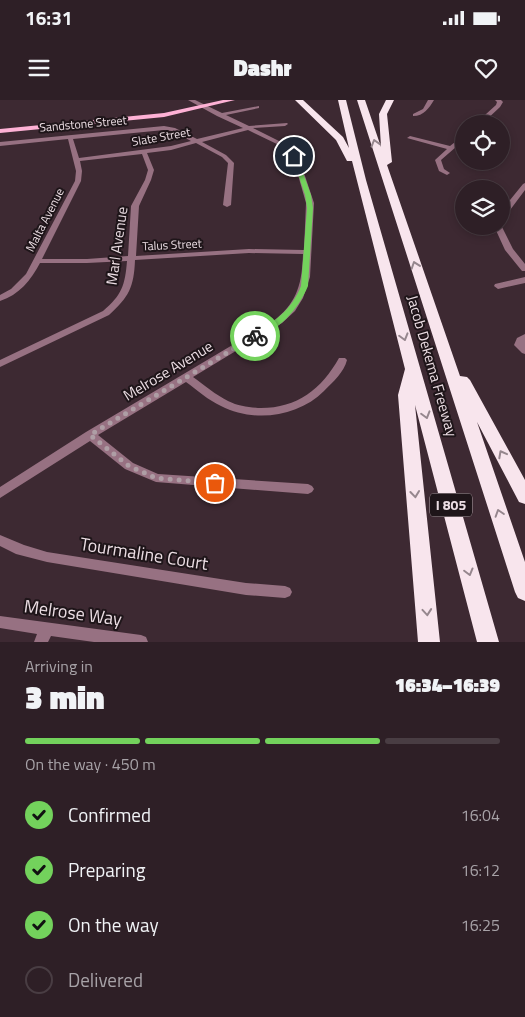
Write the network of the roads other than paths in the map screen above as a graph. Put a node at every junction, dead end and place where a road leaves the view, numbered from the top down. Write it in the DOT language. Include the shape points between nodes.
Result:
graph roads {
  1 [pos="191,100"];
  2 [pos="216,100"];
  3 [pos="232,100"];
  4 [pos="299,100"];
  5 [pos="342,100"];
  6 [pos="361,100"];
  7 [pos="390,100"];
  8 [pos="431,100"];
  9 [pos="498,100"];
  10 [pos="200,105"];
  11 [pos="257,107"];
  12 [pos="219,115"];
  13 [pos="415,115"];
  14 [pos="488,115"];
  15 [pos="285,124"];
  16 [pos="248,128"];
  17 [pos="0,129"];
  18 [pos="70,137"];
  19 [pos="410,138"];
  20 [pos="197,142"];
  21 [pos="0,144"];
  22 [pos="455,145"];
  23 [pos="451,148"];
  24 [pos="144,152"];
  25 [pos="76,160"];
  26 [pos="447,173"];
  27 [pos="361,180"];
  28 [pos="525,185"];
  29 [pos="388,186"];
  30 [pos="510,204"];
  31 [pos="228,205"];
  32 [pos="502,235"];
  33 [pos="308,252"];
  34 [pos="131,258"];
  35 [pos="37,261"];
  36 [pos="525,268"];
  37 [pos="525,280"];
  38 [pos="498,286"];
  39 [pos="0,298"];
  40 [pos="525,337"];
  41 [pos="442,344"];
  42 [pos="525,351"];
  43 [pos="342,360"];
  44 [pos="0,364"];
  45 [pos="413,368"];
  46 [pos="187,378"];
  47 [pos="90,435"];
  48 [pos="308,489"];
  49 [pos="0,493"];
  50 [pos="525,497"];
  51 [pos="0,540"];
  52 [pos="285,592"];
  53 [pos="525,592"];
  54 [pos="0,622"];
  55 [pos="44,636"];
  56 [pos="122,640"];
  57 [pos="141,642"];
  58 [pos="429,642"];
  59 [pos="488,642"];
  1 -- 10 [label="street, Melrose Avenue"];
  2 -- 10 [label="main road"];
  3 -- 10 [label="main road"];
  4 -- 27 [label="highway" via="340,139"];
  5 -- 27 [label="highway, Jacob Dekema Freeway / I 805"];
  29 -- 6 [label="highway, Jacob Dekema Freeway / I 805, one-way"];
  7 -- 29 [label="highway" via="383,114"];
  8 -- 13 [label="street" via="425,110"];
  9 -- 14 [label="street" via="498,106"];
  10 -- 12 [label="street, Melrose Avenue"];
  10 -- 17 [label="main road" via="153,115"];
  11 -- 12 [label="street"];
  12 -- 16 [label="street, Melrose Avenue"];
  15 -- 16 [label="street, Slate Street"];
  16 -- 20 [label="street, Slate Street"];
  16 -- 33 [label="street, Melrose Avenue" via="283,145 294,156 309,199"];
  18 -- 20 [label="street, Sandstone Street" via="168,128"];
  18 -- 21 [label="street, Sandstone Street"];
  18 -- 25 [label="street, Malta Avenue"];
  19 -- 23 [label="street"];
  20 -- 24 [label="street, Slate Street"];
  20 -- 31 [label="street" via="231,163"];
  22 -- 23 [label="street"];
  23 -- 26 [label="street" via="437,162"];
  24 -- 25 [label="street, Slate Street"];
  24 -- 34 [label="street, Marl Avenue" via="151,170 135,206"];
  25 -- 35 [label="street, Malta Avenue" via="78,181"];
  27 -- 45 [label="highway, Jacob Dekema Freeway / I 805, one-way"];
  28 -- 30 [label="street"];
  41 -- 29 [label="highway, Jacob Dekema Freeway / I 805, one-way"];
  32 -- 36 [label="street" via="509,250"];
  33 -- 34 [label="street, Talus Street" via="249,251"];
  33 -- 46 [label="street, Melrose Avenue" via="304,286 291,311 279,322"];
  34 -- 35 [label="street, Talus Street"];
  34 -- 44 [label="street, Marl Avenue" via="128,288 121,300 106,313"];
  35 -- 39 [label="street, Malta Avenue" via="30,275 14,291"];
  37 -- 38 [label="street"];
  40 -- 42 [label="street" via="519,344"];
  50 -- 41 [label="highway, one-way"];
  53 -- 41 [label="highway, Jacob Dekema Freeway / I 805, one-way"];
  43 -- 46 [label="street" via="340,367 306,401 291,408 264,411 225,404"];
  45 -- 58 [label="highway, one-way" via="406,395"];
  45 -- 59 [label="highway, Jacob Dekema Freeway / I 805, one-way"];
  46 -- 47 [label="street, Melrose Avenue"];
  47 -- 48 [label="street" via="129,466 156,478"];
  47 -- 49 [label="street, Melrose Avenue"];
  51 -- 52 [label="street, Tourmaline Court" via="47,558 246,590"];
  54 -- 55 [label="street, Melrose Way"];
  55 -- 56 [label="street, Melrose Way"];
  56 -- 57 [label="street, Melrose Way"];
}
